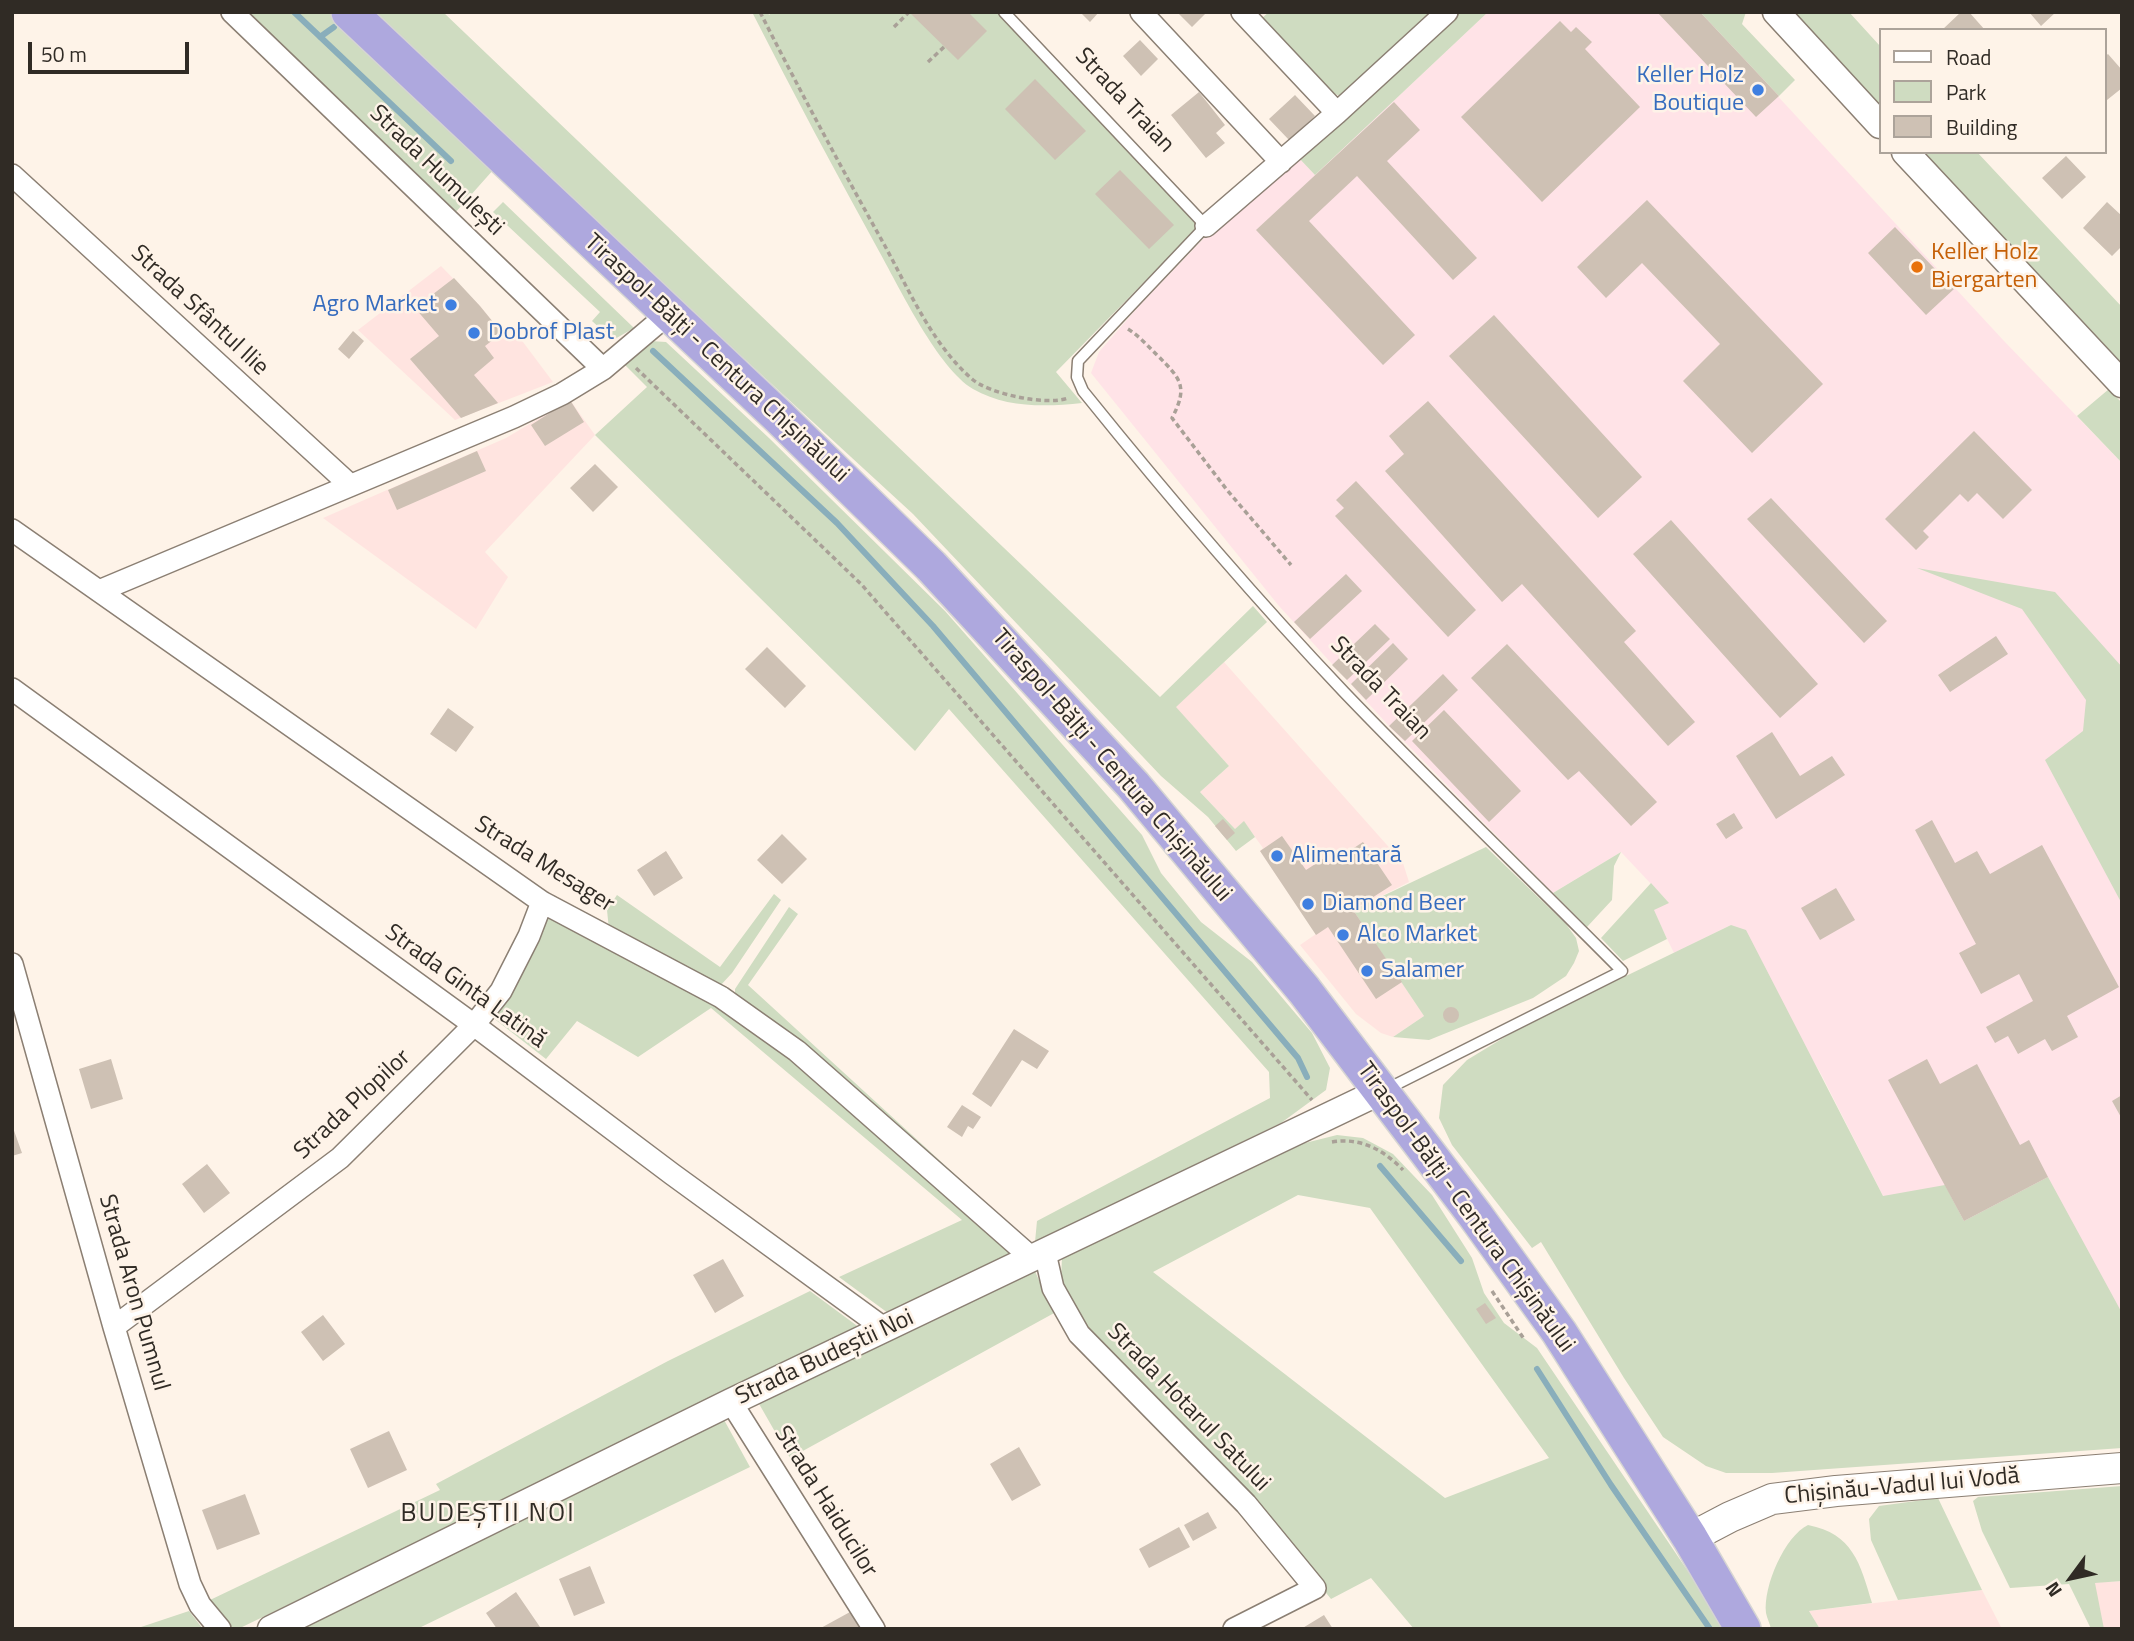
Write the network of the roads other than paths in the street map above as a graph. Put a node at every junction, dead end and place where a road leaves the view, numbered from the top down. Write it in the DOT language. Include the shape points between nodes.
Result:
graph roads {
  1 [pos="232,12"];
  2 [pos="349,12"];
  3 [pos="1004,12"];
  4 [pos="1141,12"];
  5 [pos="1241,12"];
  6 [pos="1447,12"];
  7 [pos="1776,12"];
  8 [pos="1337,113"];
  9 [pos="1878,123"];
  10 [pos="1907,154"];
  11 [pos="1281,162"];
  12 [pos="12,175"];
  13 [pos="1206,226"];
  14 [pos="668,314"];
  15 [pos="603,369"];
  16 [pos="2122,384"];
  17 [pos="350,485"];
  18 [pos="12,530"];
  19 [pos="99,591"];
  20 [pos="12,689"];
  21 [pos="542,902"];
  22 [pos="12,964"];
  23 [pos="474,1025"];
  24 [pos="1381,1091"];
  25 [pos="1039,1256"];
  26 [pos="114,1327"];
  27 [pos="885,1329"];
  28 [pos="731,1402"];
  29 [pos="2122,1468"];
  30 [pos="1690,1538"];
  31 [pos="219,1629"];
  32 [pos="271,1629"];
  33 [pos="874,1629"];
  34 [pos="1234,1629"];
  35 [pos="1743,1629"];
  1 -- 15 [label="street, Strada Humulești"];
  2 -- 14 [label="highway, Tiraspol-Bălţi - Centura Chișinăului"];
  3 -- 13 [label="lane, Strada Traian"];
  4 -- 11 [label="street"];
  5 -- 8 [label="street"];
  6 -- 8 [label="street"];
  7 -- 9 [label="street"];
  8 -- 11 [label="street"];
  10 -- 16 [label="street"];
  11 -- 13 [label="street"];
  12 -- 17 [label="street, Strada Sfântul Ilie"];
  13 -- 24 [label="lane, Strada Traian" via="1078,361 1077,377 1083,391 1305,650 1622,971"];
  14 -- 15 [label="street"];
  14 -- 24 [label="highway, Tiraspol-Bălţi - Centura Chișinăului" via="931,566 1047,689 1211,877"];
  15 -- 17 [label="street" via="513,417"];
  17 -- 19 [label="street"];
  18 -- 19 [label="street, Strada Mesager"];
  19 -- 21 [label="street, Strada Mesager"];
  20 -- 23 [label="street, Strada Ginta Latină"];
  21 -- 23 [label="street, Strada Plopilor" via="501,991"];
  21 -- 25 [label="street, Strada Mesager" via="721,997 797,1051"];
  22 -- 26 [label="street, Strada Aron Pumnul"];
  23 -- 26 [label="street, Strada Plopilor" via="340,1158"];
  23 -- 27 [label="street, Strada Ginta Latină"];
  24 -- 25 [label="street, Strada Budeștii Noi" via="1328,1130"];
  24 -- 30 [label="highway, Tiraspol-Bălţi - Centura Chișinăului" via="1559,1332"];
  25 -- 27 [label="street, Strada Budeștii Noi"];
  25 -- 34 [label="street, Strada Hotarul Satului" via="1079,1334 1246,1504 1315,1588"];
  26 -- 31 [label="street, Strada Aron Pumnul" via="190,1584"];
  27 -- 28 [label="street, Strada Budeștii Noi"];
  28 -- 32 [label="street, Strada Budeștii Noi"];
  28 -- 33 [label="street, Strada Haiducilor"];
  29 -- 30 [label="main road, Chișinău-Vadul lui Vodă" via="1772,1499"];
  30 -- 35 [label="highway, Tiraspol-Bălţi - Centura Chișinăului"];
}
